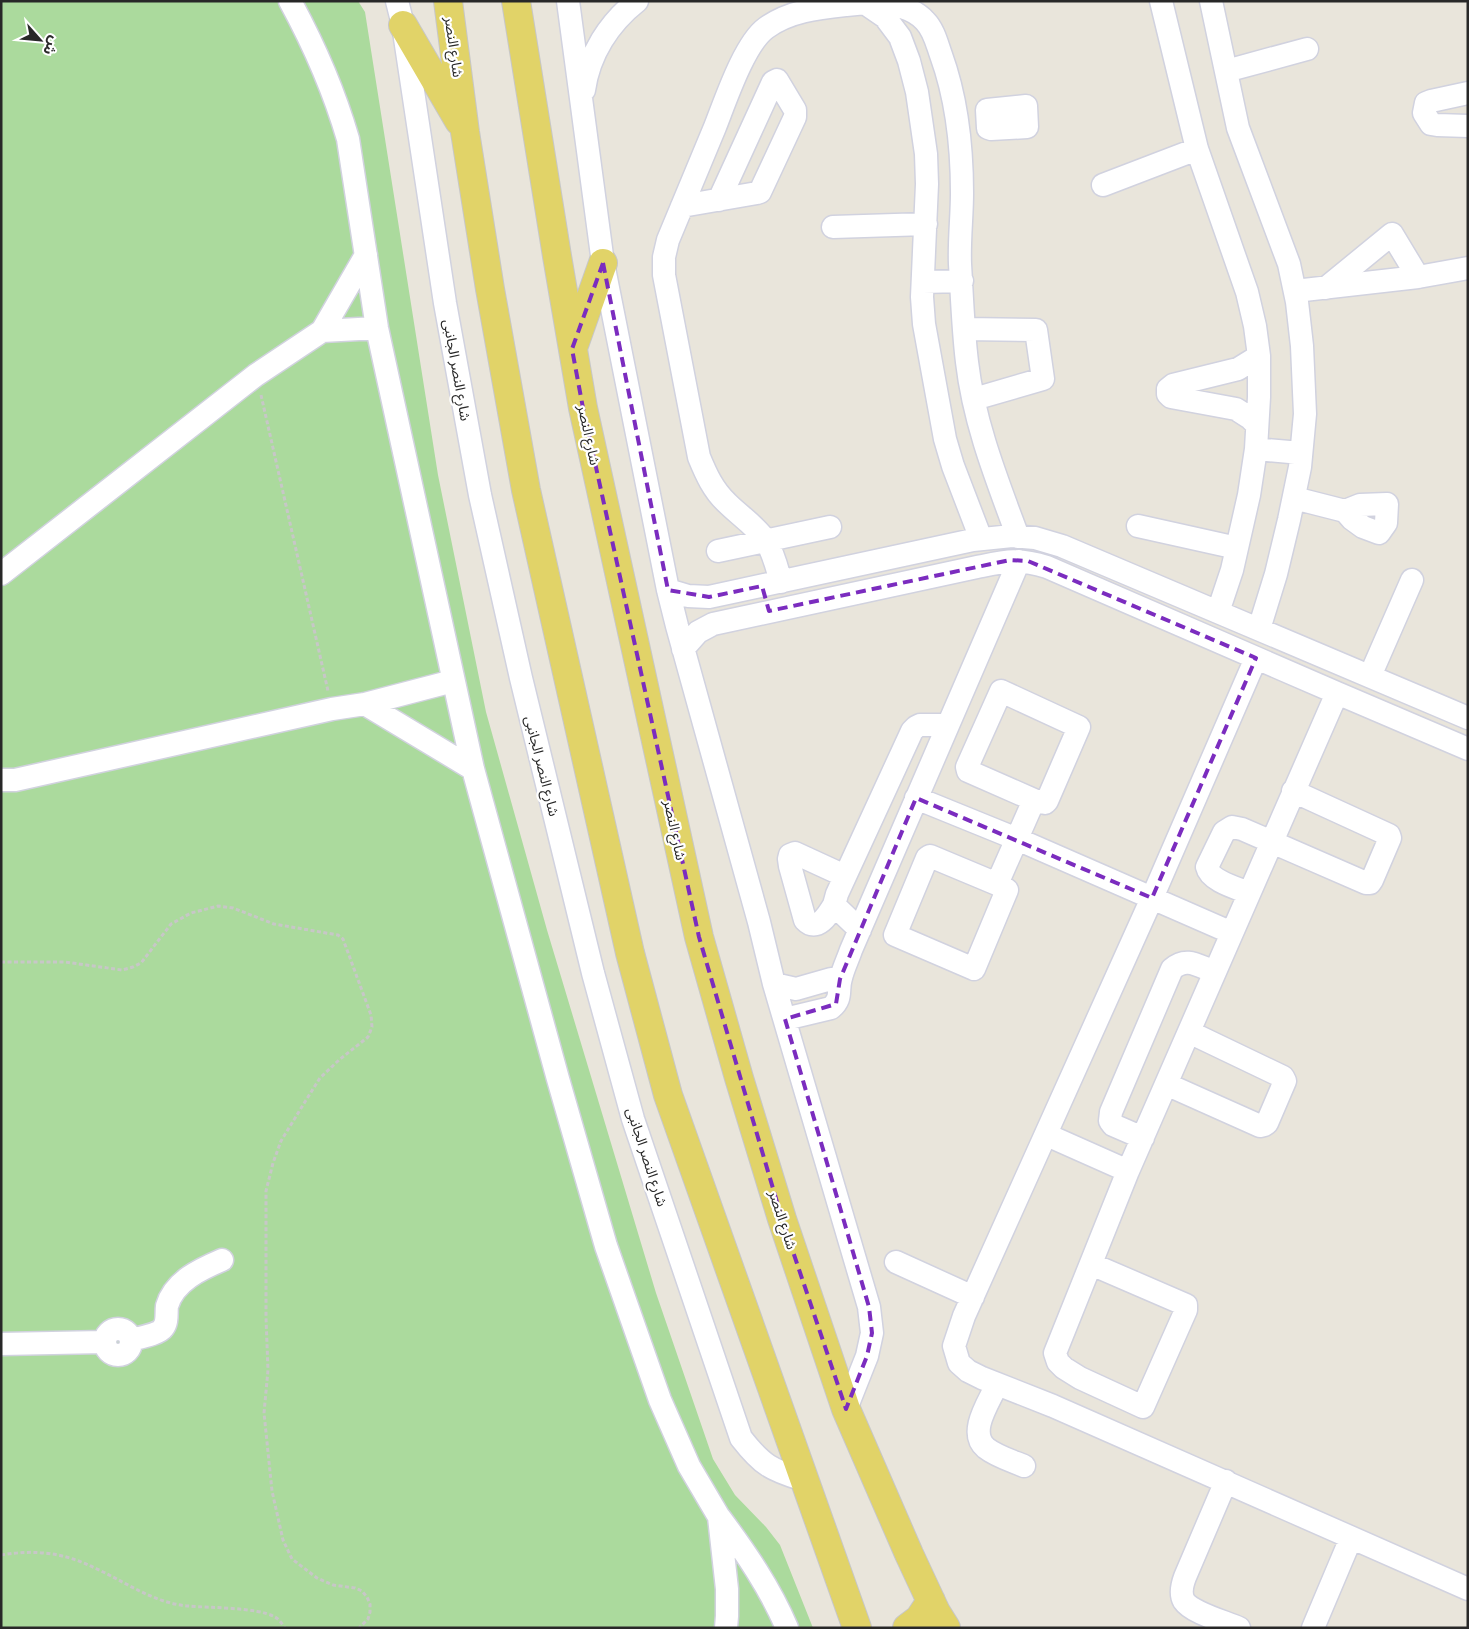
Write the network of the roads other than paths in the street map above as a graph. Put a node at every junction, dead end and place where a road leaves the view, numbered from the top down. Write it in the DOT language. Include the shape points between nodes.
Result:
graph roads {
  1 [pos="448,1"];
  2 [pos="516,1"];
  3 [pos="568,1"];
  4 [pos="637,1"];
  5 [pos="1161,1"];
  6 [pos="1211,1"];
  7 [pos="291,2"];
  8 [pos="866,4"];
  9 [pos="400,13"];
  10 [pos="926,21"];
  11 [pos="900,36"];
  12 [pos="1307,49"];
  13 [pos="740,67"];
  14 [pos="1226,71"];
  15 [pos="1468,93"];
  16 [pos="765,98"];
  17 [pos="582,105"];
  18 [pos="988,119"];
  19 [pos="956,123"];
  20 [pos="1468,126"];
  21 [pos="466,132"];
  22 [pos="1198,149"];
  23 [pos="1102,185"];
  24 [pos="719,200"];
  25 [pos="682,206"];
  26 [pos="926,224"];
  27 [pos="833,227"];
  28 [pos="366,255"];
  29 [pos="602,263"];
  30 [pos="1468,268"];
  31 [pos="1418,277"];
  32 [pos="962,280"];
  33 [pos="923,282"];
  34 [pos="1326,288"];
  35 [pos="1295,291"];
  36 [pos="377,328"];
  37 [pos="965,330"];
  38 [pos="322,331"];
  39 [pos="572,349"];
  40 [pos="1259,356"];
  41 [pos="974,399"];
  42 [pos="1258,425"];
  43 [pos="1256,449"];
  44 [pos="1301,453"];
  45 [pos="1294,498"];
  46 [pos="1345,511"];
  47 [pos="1138,526"];
  48 [pos="830,527"];
  49 [pos="1018,536"];
  50 [pos="981,539"];
  51 [pos="766,541"];
  52 [pos="1237,548"];
  53 [pos="718,551"];
  54 [pos="1019,561"];
  55 [pos="1,574"];
  56 [pos="1412,580"];
  57 [pos="772,584"];
  58 [pos="668,590"];
  59 [pos="769,611"];
  60 [pos="1218,612"];
  61 [pos="1259,629"];
  62 [pos="683,649"];
  63 [pos="1256,658"];
  64 [pos="969,676"];
  65 [pos="1370,676"];
  66 [pos="453,681"];
  67 [pos="1001,691"];
  68 [pos="1336,693"];
  69 [pos="1430,702"];
  70 [pos="364,704"];
  71 [pos="1468,718"];
  72 [pos="948,724"];
  73 [pos="1419,728"];
  74 [pos="1468,749"];
  75 [pos="473,769"];
  76 [pos="1,780"];
  77 [pos="1293,791"];
  78 [pos="916,798"];
  79 [pos="1034,800"];
  80 [pos="1017,839"];
  81 [pos="1271,841"];
  82 [pos="845,876"];
  83 [pos="998,884"];
  84 [pos="1249,893"];
  85 [pos="1152,898"];
  86 [pos="834,905"];
  87 [pos="862,926"];
  88 [pos="1232,933"];
  89 [pos="894,935"];
  90 [pos="1215,972"];
  91 [pos="840,979"];
  92 [pos="774,984"];
  93 [pos="785,1019"];
  94 [pos="1189,1032"];
  95 [pos="1166,1084"];
  96 [pos="1046,1135"];
  97 [pos="1143,1138"];
  98 [pos="1128,1171"];
  99 [pos="222,1260"];
  100 [pos="896,1262"];
  101 [pos="1091,1264"];
  102 [pos="973,1296"];
  103 [pos="1,1344"];
  104 [pos="997,1384"];
  105 [pos="1143,1407"];
  106 [pos="846,1409"];
  107 [pos="1129,1439"];
  108 [pos="1024,1466"];
  109 [pos="804,1480"];
  110 [pos="1226,1482"];
  111 [pos="719,1516"];
  112 [pos="1351,1538"];
  113 [pos="1466,1584"];
  114 [pos="931,1601"];
  115 [pos="726,1628"];
  116 [pos="787,1628"];
  117 [pos="858,1628"];
  118 [pos="907,1628"];
  119 [pos="946,1628"];
  120 [pos="1239,1628"];
  121 [pos="1313,1628"];
  1 -- 21 [label="main road, شارع النصر"];
  2 -- 39 [label="main road, شارع النصر"];
  3 -- 17 [label="street"];
  4 -- 17 [label="street" via="608,30 594,53"];
  5 -- 22 [label="street"];
  6 -- 14 [label="street"];
  7 -- 28 [label="street" via="322,64 348,139"];
  8 -- 10 [label="street" via="900,6"];
  8 -- 11 [label="street" via="885,17"];
  8 -- 13 [label="street" via="800,12 779,20 752,44"];
  9 -- 21 [label="main road"];
  9 -- 109 [label="street, شارع النصر الجانبى" via="445,302 480,495 520,678 593,973 633,1119 740,1438 757,1458 779,1473"];
  10 -- 11 [label="street" via="908,21 901,27"];
  10 -- 19 [label="street" via="946,70"];
  11 -- 26 [label="street" via="917,92 922,128"];
  12 -- 14 [label="street"];
  13 -- 16 [label="street"];
  13 -- 25 [label="street"];
  14 -- 35 [label="street" via="1238,128 1289,264"];
  15 -- 20 [label="street" via="1431,100 1426,103 1424,113 1431,124"];
  16 -- 24 [label="street"];
  16 -- 24 [label="street" via="777,80 796,117 760,192"];
  17 -- 29 [label="street"];
  18 -- 19 [label="street"];
  19 -- 32 [label="street" via="962,192"];
  21 -- 109 [label="main road, شارع النصر" via="526,490 630,953 668,1096"];
  22 -- 23 [label="street"];
  22 -- 40 [label="street" via="1247,292"];
  24 -- 25 [label="street"];
  25 -- 51 [label="street" via="668,240 664,274 699,457 715,489"];
  26 -- 27 [label="street"];
  26 -- 33 [label="street"];
  28 -- 36 [label="street"];
  28 -- 38 [label="street"];
  29 -- 39 [label="main road"];
  29 -- 58 [label="street"];
  30 -- 31 [label="street"];
  31 -- 34 [label="street"];
  31 -- 34 [label="street" via="1392,234"];
  32 -- 33 [label="street"];
  32 -- 37 [label="street"];
  33 -- 50 [label="street" via="924,324 945,439"];
  34 -- 35 [label="street"];
  35 -- 44 [label="street" via="1302,346 1305,414"];
  36 -- 38 [label="street"];
  36 -- 66 [label="street"];
  37 -- 41 [label="street"];
  37 -- 41 [label="street" via="1036,330 1043,379"];
  38 -- 55 [label="street" via="256,375"];
  39 -- 106 [label="main road, شارع النصر" via="699,937 782,1219"];
  40 -- 42 [label="street"];
  40 -- 42 [label="street" via="1238,369 1168,389 1171,397 1236,409"];
  41 -- 49 [label="street" via="986,448"];
  42 -- 43 [label="street"];
  43 -- 44 [label="street"];
  43 -- 52 [label="street"];
  44 -- 45 [label="street"];
  45 -- 46 [label="street"];
  45 -- 61 [label="street"];
  47 -- 52 [label="street"];
  48 -- 51 [label="street"];
  49 -- 50 [label="street"];
  49 -- 60 [label="street" via="1062,546"];
  50 -- 57 [label="street"];
  51 -- 53 [label="street"];
  51 -- 57 [label="street" via="774,556"];
  52 -- 60 [label="street"];
  54 -- 59 [label="street" via="1010,560"];
  54 -- 63 [label="street" via="1047,567"];
  54 -- 64 [label="street"];
  56 -- 65 [label="street"];
  57 -- 58 [label="street" via="709,597 688,596"];
  57 -- 59 [label="street"];
  58 -- 62 [label="street"];
  59 -- 62 [label="street" via="713,624 698,632"];
  60 -- 61 [label="street"];
  61 -- 65 [label="street"];
  62 -- 92 [label="street"];
  63 -- 68 [label="street"];
  63 -- 85 [label="street"];
  64 -- 67 [label="street"];
  64 -- 72 [label="street"];
  65 -- 69 [label="street"];
  66 -- 70 [label="street"];
  66 -- 75 [label="street"];
  67 -- 79 [label="street" via="968,771"];
  67 -- 79 [label="street" via="1079,726 1048,800 1045,803"];
  68 -- 73 [label="street"];
  68 -- 77 [label="street"];
  69 -- 71 [label="street"];
  69 -- 73 [label="street"];
  70 -- 75 [label="street"];
  70 -- 76 [label="street" via="15,780"];
  72 -- 78 [label="street"];
  72 -- 82 [label="street" via="916,726 912,731"];
  73 -- 74 [label="street"];
  75 -- 111 [label="street" via="606,1246 660,1400 689,1466"];
  77 -- 81 [label="street"];
  77 -- 81 [label="street" via="1389,835 1372,880 1366,884"];
  78 -- 80 [label="street"];
  78 -- 87 [label="street"];
  79 -- 80 [label="street"];
  80 -- 83 [label="street"];
  80 -- 85 [label="street"];
  81 -- 84 [label="street"];
  81 -- 84 [label="street" via="1232,827 1224,832 1207,867 1214,878"];
  82 -- 86 [label="street"];
  82 -- 86 [label="street" via="795,853 790,855 805,920 817,925"];
  83 -- 89 [label="street" via="930,856"];
  83 -- 89 [label="street" via="1007,890 1006,894 974,969"];
  84 -- 88 [label="street"];
  85 -- 88 [label="street"];
  85 -- 96 [label="street"];
  86 -- 87 [label="street"];
  87 -- 89 [label="street"];
  87 -- 91 [label="street"];
  88 -- 90 [label="street"];
  90 -- 94 [label="street"];
  90 -- 97 [label="street" via="1186,962 1172,969 1111,1112 1113,1125"];
  91 -- 92 [label="street" via="796,989"];
  91 -- 93 [label="street" via="840,994 831,1008"];
  92 -- 93 [label="street"];
  93 -- 106 [label="street" via="869,1307 872,1333 867,1356"];
  94 -- 95 [label="street"];
  94 -- 95 [label="street" via="1283,1077 1285,1080 1267,1123 1260,1126"];
  95 -- 97 [label="street"];
  96 -- 98 [label="street"];
  96 -- 102 [label="street"];
  97 -- 98 [label="street"];
  98 -- 101 [label="street"];
  99 -- 103 [label="street" via="181,1283 167,1306 165,1325 161,1330 131,1340 126,1353 116,1356 108,1351 104,1342"];
  100 -- 102 [label="street"];
  101 -- 105 [label="street" via="1056,1357 1064,1368 1080,1378"];
  101 -- 105 [label="street" via="1186,1305"];
  102 -- 104 [label="street" via="958,1333 955,1353 959,1364 968,1371"];
  104 -- 107 [label="street"];
  104 -- 108 [label="street" via="979,1422 979,1439 991,1451"];
  105 -- 107 [label="street"];
  106 -- 114 [label="main road, شارع النصر"];
  107 -- 110 [label="street"];
  109 -- 117 [label="main road, شارع النصر"];
  110 -- 112 [label="street"];
  110 -- 120 [label="street" via="1185,1578 1182,1594 1191,1608"];
  111 -- 115 [label="street" via="727,1589"];
  111 -- 116 [label="street" via="765,1584"];
  112 -- 113 [label="street"];
  112 -- 121 [label="street"];
  114 -- 118 [label="main road" via="919,1619"];
  114 -- 119 [label="main road, شارع النصر"];
}
